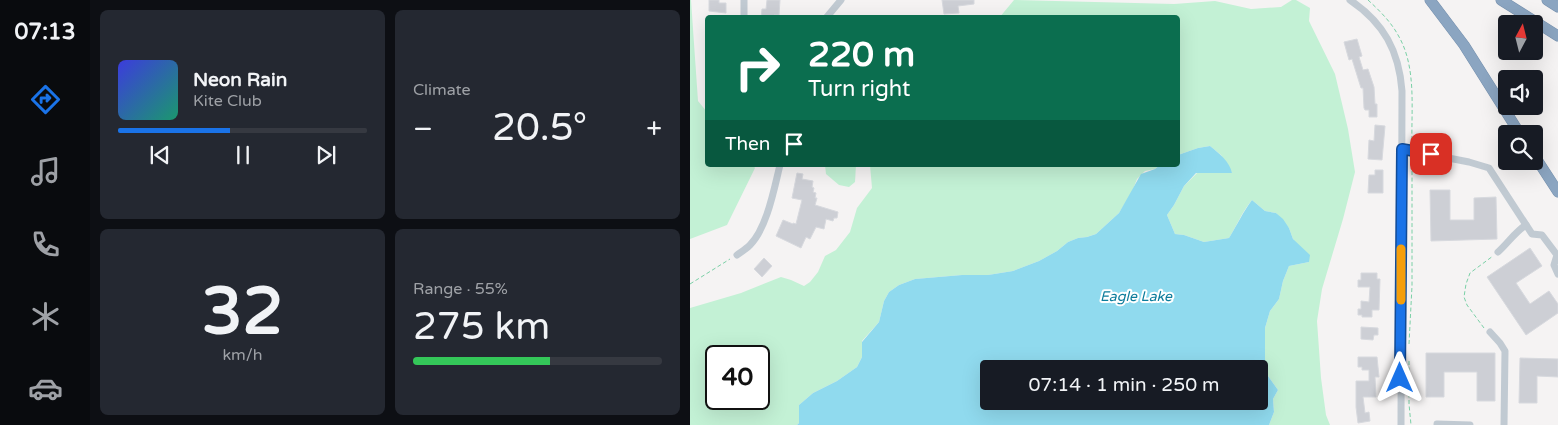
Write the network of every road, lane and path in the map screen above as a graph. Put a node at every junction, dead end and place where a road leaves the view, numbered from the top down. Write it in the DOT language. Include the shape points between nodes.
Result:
graph roads {
  1 [pos="744,0"];
  2 [pos="841,0"];
  3 [pos="1350,0"];
  4 [pos="1430,0"];
  5 [pos="1501,0"];
  6 [pos="1547,0"];
  7 [pos="1558,7"];
  8 [pos="744,15"];
  9 [pos="828,15"];
  10 [pos="1558,36"];
  11 [pos="1514,125"];
  12 [pos="1402,149"];
  13 [pos="780,167"];
  14 [pos="1543,169"];
  15 [pos="1558,192"];
  16 [pos="1526,225"];
  17 [pos="1498,252"];
  18 [pos="737,255"];
  19 [pos="1558,274"];
  20 [pos="690,284"];
  21 [pos="1490,332"];
  22 [pos="1438,424"];
  23 [pos="1401,425"];
  24 [pos="1470,425"];
  25 [pos="1504,425"];
  1 -- 8 [label="street"];
  2 -- 9 [label="street"];
  3 -- 12 [label="street" via="1374,19 1394,50 1401,77"];
  4 -- 11 [label="highway" via="1467,50"];
  5 -- 10 [label="highway"];
  6 -- 7 [label="highway"];
  12 -- 16 [label="street" via="1489,168"];
  12 -- 23 [label="street"];
  13 -- 18 [label="street" via="771,203 757,235"];
  14 -- 15 [label="highway"];
  16 -- 17 [label="street"];
  16 -- 19 [label="street" via="1532,234 1542,234 1557,255 1554,265"];
  17 -- 21 [label="path" via="1470,273 1464,297"];
  18 -- 20 [label="path"];
  21 -- 25 [label="street" via="1505,351"];
  22 -- 24 [label="street"];
}
